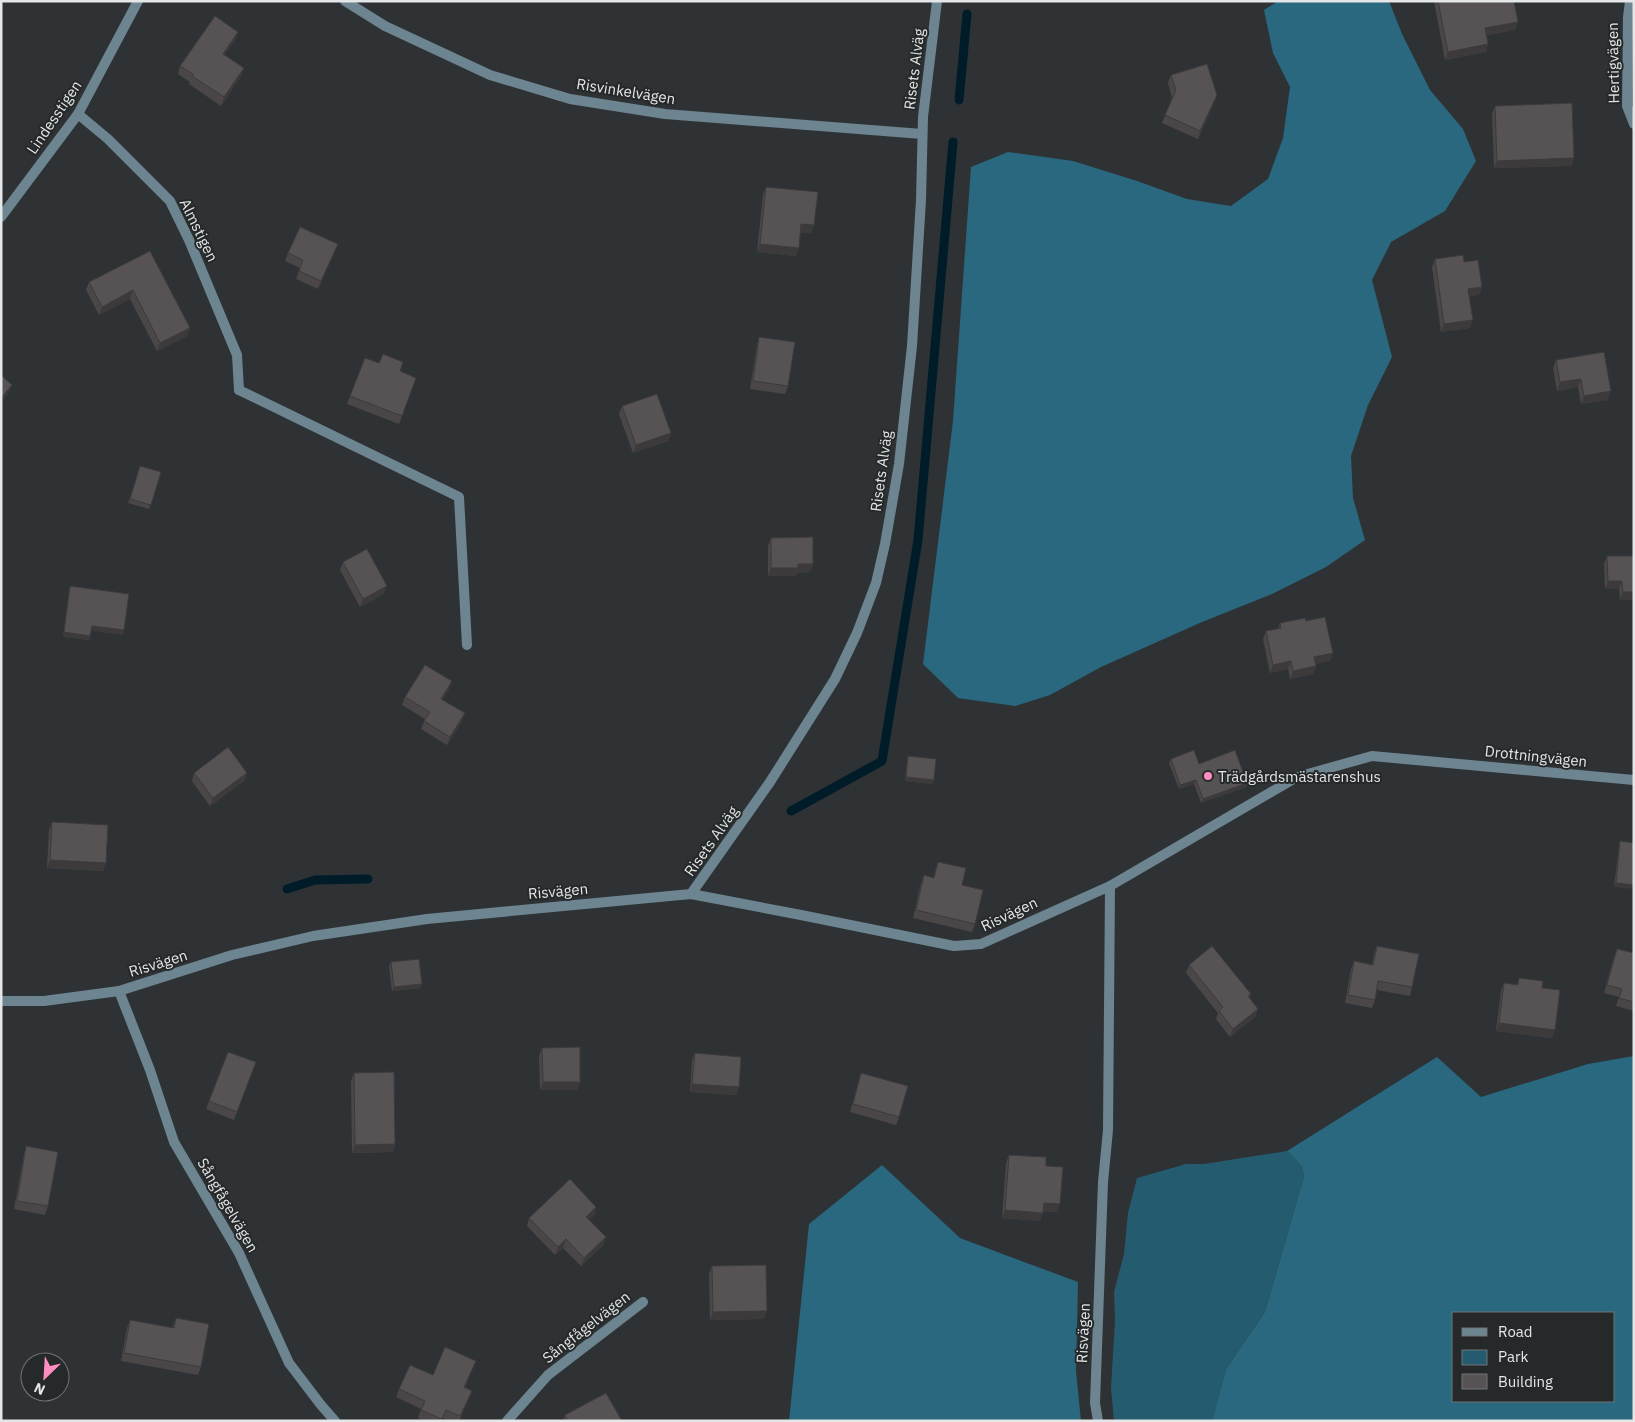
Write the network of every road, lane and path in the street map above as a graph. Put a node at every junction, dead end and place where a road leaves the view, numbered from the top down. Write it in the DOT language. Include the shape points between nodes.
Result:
graph roads {
  1 [pos="138,1"];
  2 [pos="344,1"];
  3 [pos="937,1"];
  4 [pos="1630,1"];
  5 [pos="78,114"];
  6 [pos="1634,124"];
  7 [pos="922,134"];
  8 [pos="1,217"];
  9 [pos="467,645"];
  10 [pos="1435,762"];
  11 [pos="1634,780"];
  12 [pos="1110,886"];
  13 [pos="691,894"];
  14 [pos="119,990"];
  15 [pos="1,1002"];
  16 [pos="643,1302"];
  17 [pos="335,1421"];
  18 [pos="507,1421"];
  19 [pos="1098,1421"];
  1 -- 5 [label="street, Lindesstigen"];
  2 -- 7 [label="street, Risvinkelvägen" via="385,26 490,74 570,99 665,114"];
  3 -- 7 [label="street, Risets Alväg"];
  4 -- 6 [label="street, Hertigvägen" via="1627,106"];
  5 -- 8 [label="street, Lindesstigen"];
  5 -- 9 [label="street, Almstigen" via="170,201 237,355 239,390 459,497"];
  7 -- 13 [label="street, Risets Alväg" via="911,356 899,464 876,583 836,679 765,790"];
  10 -- 11 [label="street, Drottningvägen"];
  10 -- 12 [label="street, Risvägen" via="1372,756 1297,777"];
  12 -- 13 [label="street, Risvägen" via="981,944 954,946"];
  12 -- 19 [label="street, Risvägen" via="1108,1130 1103,1182 1095,1403"];
  13 -- 14 [label="street, Risvägen" via="427,919 313,936 232,955"];
  14 -- 15 [label="street, Risvägen" via="44,1001"];
  14 -- 17 [label="street, Sångfågelvägen" via="174,1142 240,1253 289,1363"];
  16 -- 18 [label="street, Sångfågelvägen" via="548,1375"];
}
